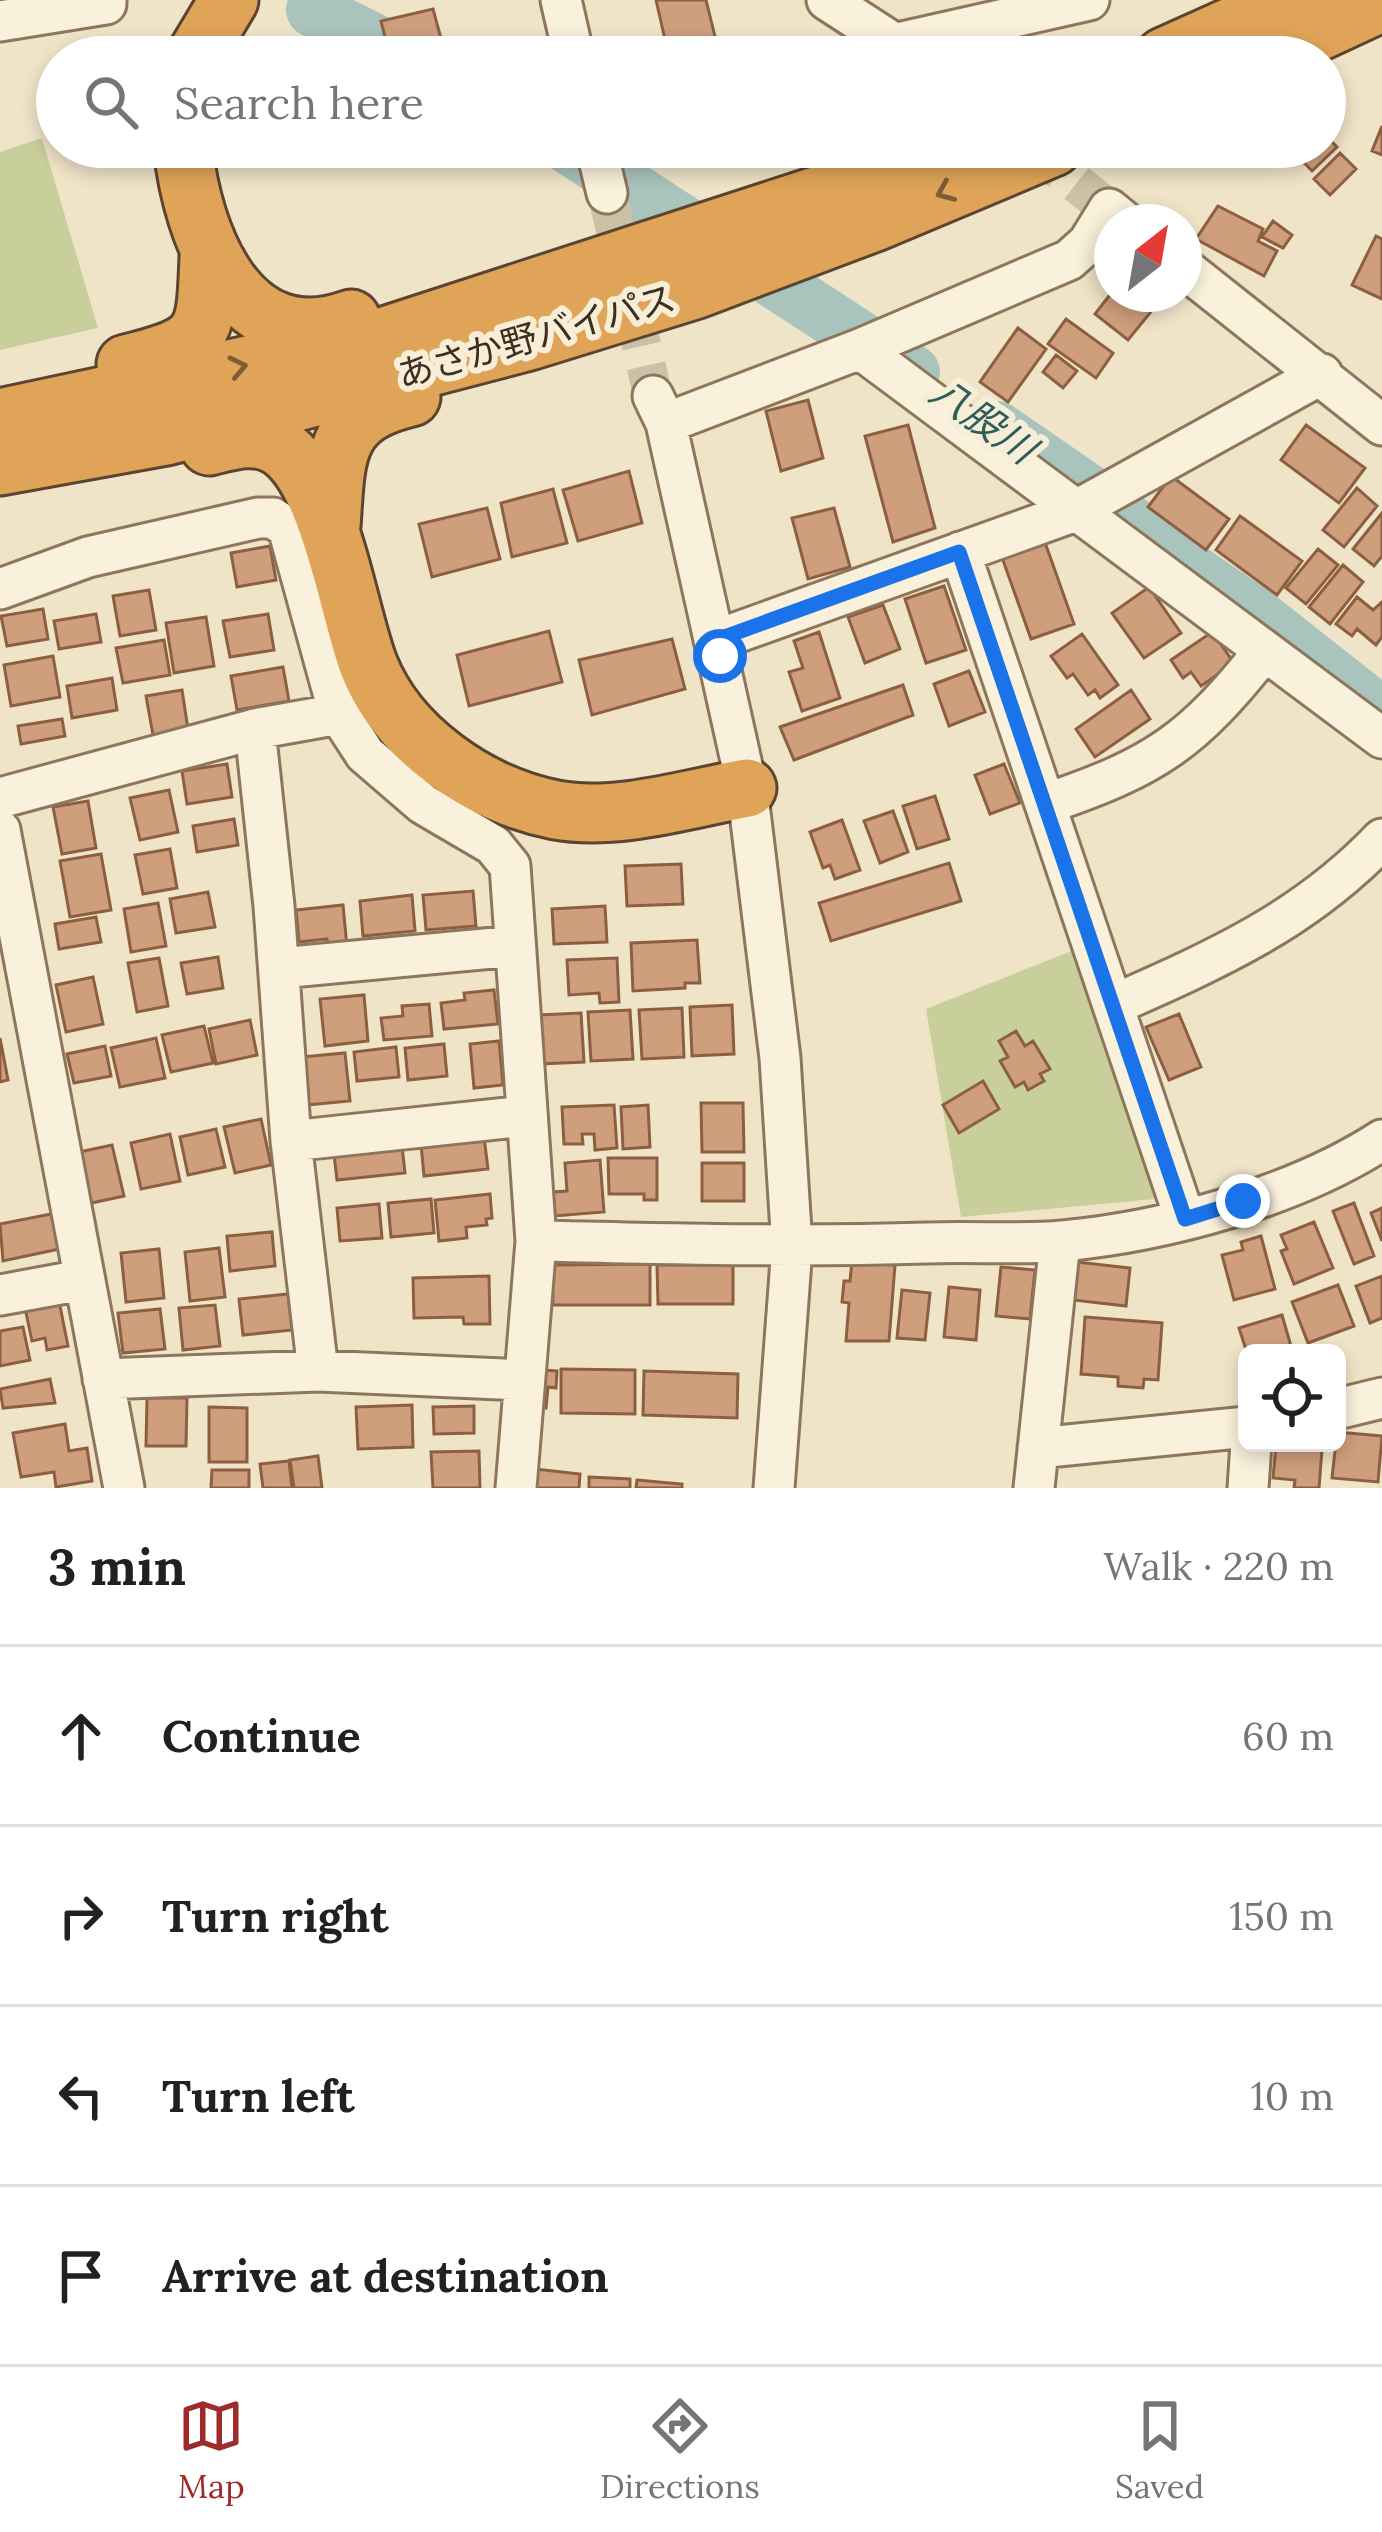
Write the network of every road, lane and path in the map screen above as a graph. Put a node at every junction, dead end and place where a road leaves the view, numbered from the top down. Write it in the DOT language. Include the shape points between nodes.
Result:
graph roads {
  1 [pos="106,0"];
  2 [pos="229,0"];
  3 [pos="561,0"];
  4 [pos="827,0"];
  5 [pos="1090,0"];
  6 [pos="1291,0"];
  7 [pos="1382,2"];
  8 [pos="0,21"];
  9 [pos="208,36"];
  10 [pos="569,36"];
  11 [pos="884,36"];
  12 [pos="958,36"];
  13 [pos="1211,36"];
  14 [pos="1309,36"];
  15 [pos="187,168"];
  16 [pos="601,168"];
  17 [pos="919,168"];
  18 [pos="982,168"];
  19 [pos="607,193"];
  20 [pos="867,202"];
  21 [pos="1094,237"];
  22 [pos="209,256"];
  23 [pos="1202,282"];
  24 [pos="860,349"];
  25 [pos="1322,374"];
  26 [pos="0,398"];
  27 [pos="0,418"];
  28 [pos="1382,425"];
  29 [pos="0,466"];
  30 [pos="0,492"];
  31 [pos="1073,512"];
  32 [pos="330,535"];
  33 [pos="959,552"];
  34 [pos="0,590"];
  35 [pos="716,640"];
  36 [pos="1264,651"];
  37 [pos="340,714"];
  38 [pos="255,729"];
  39 [pos="1382,738"];
  40 [pos="747,788"];
  41 [pos="0,798"];
  42 [pos="1045,804"];
  43 [pos="0,830"];
  44 [pos="1382,838"];
  45 [pos="515,946"];
  46 [pos="280,968"];
  47 [pos="1113,1005"];
  48 [pos="525,1116"];
  49 [pos="1382,1140"];
  50 [pos="291,1141"];
  51 [pos="1185,1219"];
  52 [pos="536,1241"];
  53 [pos="1060,1241"];
  54 [pos="792,1247"];
  55 [pos="82,1280"];
  56 [pos="0,1295"];
  57 [pos="319,1371"];
  58 [pos="103,1379"];
  59 [pos="524,1380"];
  60 [pos="1382,1398"];
  61 [pos="1346,1407"];
  62 [pos="1238,1427"];
  63 [pos="1038,1448"];
  64 [pos="1250,1452"];
  65 [pos="124,1488"];
  66 [pos="516,1488"];
  67 [pos="774,1488"];
  68 [pos="1034,1488"];
  69 [pos="1248,1488"];
  1 -- 8 [label="street"];
  2 -- 9 [label="highway"];
  3 -- 10 [label="street"];
  4 -- 11 [label="street"];
  5 -- 12 [label="street"];
  6 -- 13 [label="highway"];
  7 -- 14 [label="highway"];
  15 -- 22 [label="highway"];
  16 -- 19 [label="street"];
  17 -- 20 [label="highway, あさか野バイパス"];
  18 -- 20 [label="highway, あさか野バイパス, one-way"];
  20 -- 22 [label="highway" via="788,185 651,233 470,276 340,323 289,327 253,309"];
  27 -- 20 [label="highway, あさか野バイパス, one-way" via="385,336"];
  20 -- 29 [label="highway, あさか野バイパス" via="694,290 529,341 186,431"];
  20 -- 32 [label="highway" via="808,269 548,362 388,402 360,418 337,452"];
  21 -- 24 [label="street" via="1069,260"];
  22 -- 26 [label="highway" via="207,311 198,335 177,351"];
  23 -- 25 [label="street"];
  24 -- 31 [label="street"];
  24 -- 35 [label="street" via="660,410"];
  25 -- 28 [label="street"];
  25 -- 31 [label="street"];
  30 -- 32 [label="highway" via="260,440 300,464"];
  31 -- 33 [label="street"];
  31 -- 36 [label="street"];
  32 -- 40 [label="highway" via="378,683 418,735 477,781 559,811 596,812"];
  33 -- 35 [label="street"];
  33 -- 42 [label="street"];
  34 -- 37 [label="street" via="88,557 273,518 288,528"];
  35 -- 40 [label="street"];
  36 -- 39 [label="street"];
  36 -- 42 [label="street" via="1173,747 1138,770"];
  37 -- 38 [label="street"];
  37 -- 45 [label="street" via="365,754 422,804 506,858"];
  38 -- 41 [label="street"];
  38 -- 46 [label="street"];
  40 -- 54 [label="street" via="782,1081"];
  42 -- 47 [label="street"];
  43 -- 55 [label="street"];
  44 -- 47 [label="street" via="1345,878 1281,924"];
  45 -- 46 [label="street"];
  45 -- 48 [label="street"];
  46 -- 50 [label="street"];
  47 -- 51 [label="street"];
  48 -- 50 [label="street"];
  48 -- 52 [label="street"];
  49 -- 51 [label="street" via="1313,1176"];
  50 -- 57 [label="street"];
  51 -- 53 [label="street"];
  52 -- 54 [label="street"];
  52 -- 59 [label="street"];
  53 -- 54 [label="street"];
  53 -- 63 [label="street"];
  54 -- 67 [label="street"];
  55 -- 56 [label="street"];
  55 -- 58 [label="street"];
  57 -- 58 [label="street"];
  57 -- 59 [label="street"];
  58 -- 65 [label="street"];
  59 -- 66 [label="street"];
  60 -- 61 [label="street"];
  62 -- 63 [label="street"];
  63 -- 68 [label="street"];
  64 -- 69 [label="street"];
}
